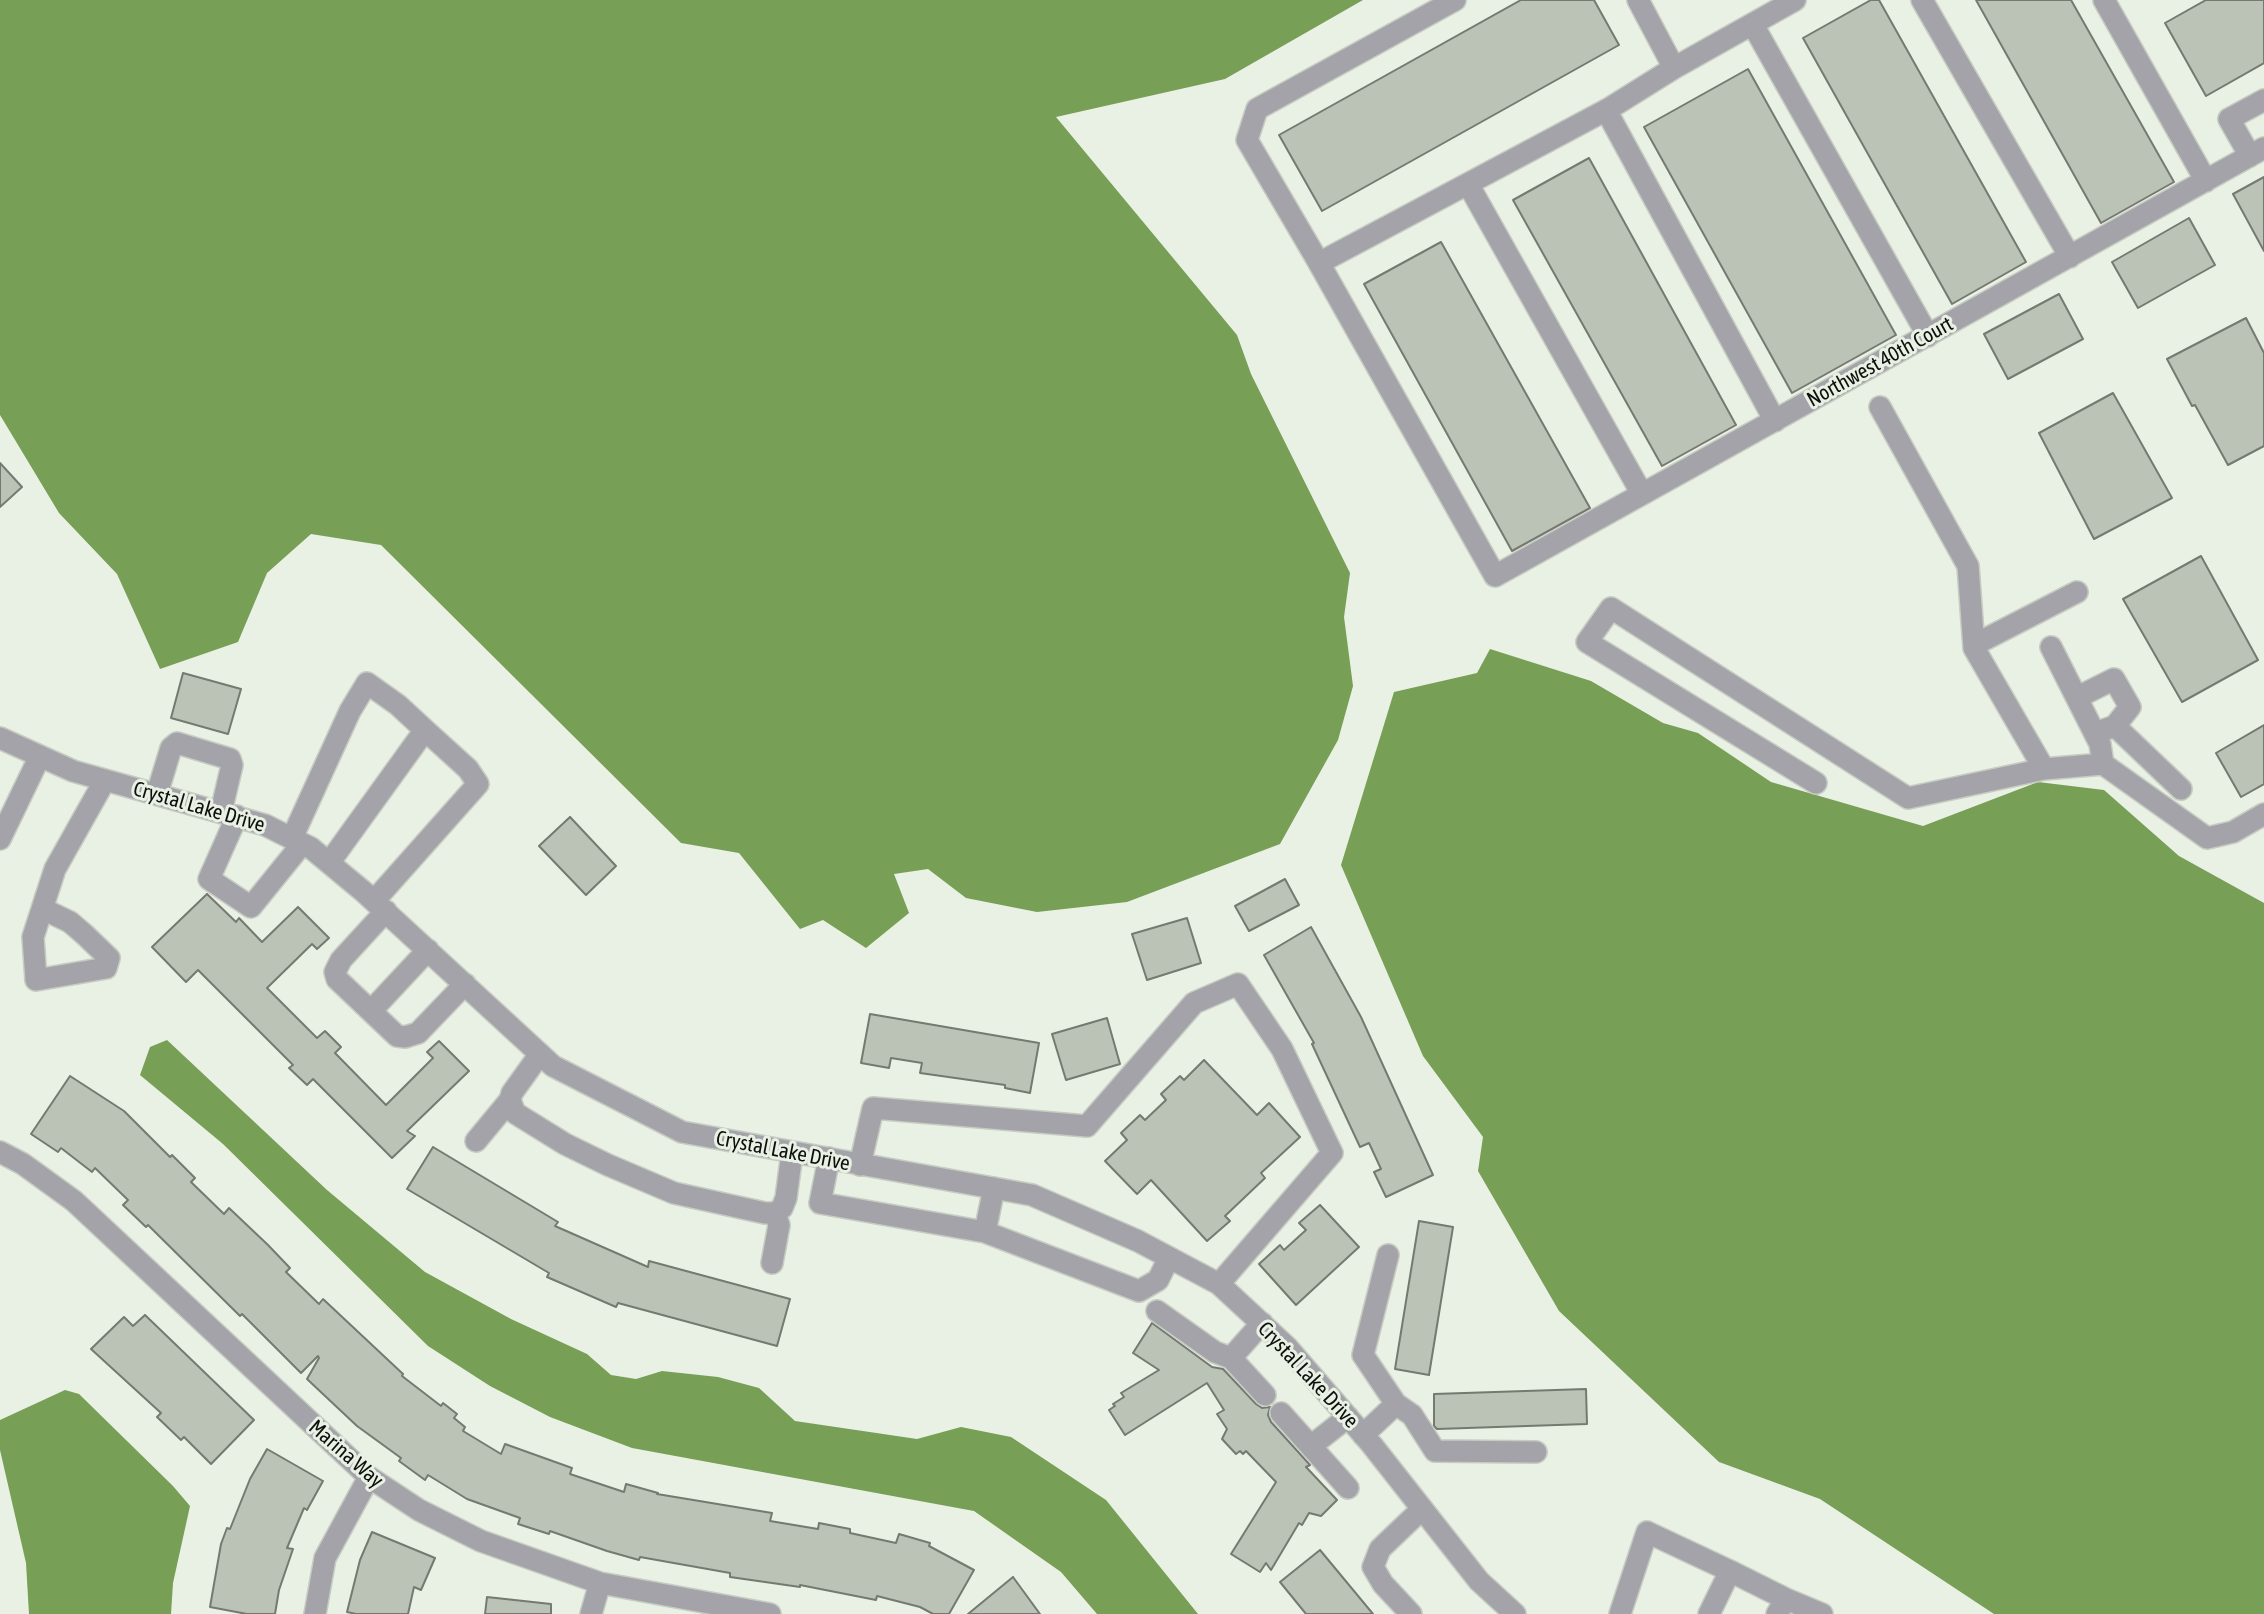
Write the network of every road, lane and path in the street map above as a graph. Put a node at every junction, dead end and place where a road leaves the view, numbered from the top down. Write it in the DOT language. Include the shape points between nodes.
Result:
graph roads {
  1 [pos="1455,0"];
  2 [pos="1638,0"];
  3 [pos="1795,0"];
  4 [pos="1922,0"];
  5 [pos="2106,1"];
  6 [pos="1753,25"];
  7 [pos="1674,68"];
  8 [pos="2264,100"];
  9 [pos="1606,110"];
  10 [pos="2257,152"];
  11 [pos="2206,181"];
  12 [pos="1468,184"];
  13 [pos="2070,257"];
  14 [pos="1319,263"];
  15 [pos="1928,336"];
  16 [pos="1880,407"];
  17 [pos="1775,421"];
  18 [pos="1642,494"];
  19 [pos="2077,592"];
  20 [pos="1974,645"];
  21 [pos="2051,647"];
  22 [pos="2078,697"];
  23 [pos="425,730"];
  24 [pos="2105,730"];
  25 [pos="0,738"];
  26 [pos="40,756"];
  27 [pos="2103,764"];
  28 [pos="2044,769"];
  29 [pos="105,780"];
  30 [pos="1816,783"];
  31 [pos="2180,789"];
  32 [pos="157,794"];
  33 [pos="229,814"];
  34 [pos="2264,814"];
  35 [pos="0,839"];
  36 [pos="297,841"];
  37 [pos="329,863"];
  38 [pos="380,906"];
  39 [pos="43,909"];
  40 [pos="428,950"];
  41 [pos="465,984"];
  42 [pos="371,1011"];
  43 [pos="540,1054"];
  44 [pos="510,1100"];
  45 [pos="476,1141"];
  46 [pos="0,1152"];
  47 [pos="792,1153"];
  48 [pos="829,1158"];
  49 [pos="860,1166"];
  50 [pos="995,1188"];
  51 [pos="775,1213"];
  52 [pos="985,1232"];
  53 [pos="1388,1255"];
  54 [pos="1169,1258"];
  55 [pos="772,1263"];
  56 [pos="1219,1284"];
  57 [pos="1157,1311"];
  58 [pos="1262,1323"];
  59 [pos="1231,1358"];
  60 [pos="1265,1395"];
  61 [pos="1396,1404"];
  62 [pos="1281,1413"];
  63 [pos="1348,1417"];
  64 [pos="1363,1435"];
  65 [pos="1311,1446"];
  66 [pos="1536,1452"];
  67 [pos="369,1476"];
  68 [pos="1348,1488"];
  69 [pos="1422,1509"];
  70 [pos="1730,1571"];
  71 [pos="600,1583"];
  72 [pos="1782,1606"];
  73 [pos="315,1614"];
  74 [pos="591,1614"];
  75 [pos="770,1614"];
  76 [pos="1412,1614"];
  77 [pos="1514,1614"];
  78 [pos="1620,1614"];
  79 [pos="1709,1614"];
  80 [pos="1822,1614"];
  1 -- 14 [label="street" via="1257,109 1247,140"];
  2 -- 7 [label="street"];
  3 -- 6 [label="street"];
  4 -- 13 [label="street"];
  5 -- 11 [label="street"];
  6 -- 7 [label="street"];
  6 -- 15 [label="street"];
  7 -- 9 [label="street"];
  8 -- 10 [label="street" via="2229,119"];
  9 -- 12 [label="street"];
  9 -- 17 [label="street"];
  10 -- 11 [label="street, Northwest 40th Court"];
  11 -- 13 [label="street, Northwest 40th Court"];
  12 -- 14 [label="street"];
  12 -- 18 [label="street"];
  13 -- 15 [label="street, Northwest 40th Court"];
  14 -- 18 [label="street, Northwest 40th Court" via="1495,576"];
  15 -- 17 [label="street, Northwest 40th Court"];
  16 -- 20 [label="street" via="1968,566"];
  17 -- 18 [label="street, Northwest 40th Court"];
  19 -- 20 [label="street"];
  20 -- 28 [label="street"];
  21 -- 22 [label="street"];
  22 -- 24 [label="street"];
  22 -- 24 [label="street" via="2114,679 2130,707"];
  23 -- 36 [label="street" via="367,682 350,711"];
  23 -- 37 [label="street"];
  23 -- 38 [label="street" via="478,784"];
  24 -- 27 [label="street" via="2100,744"];
  24 -- 31 [label="street"];
  25 -- 26 [label="street, Crystal Lake Drive"];
  26 -- 29 [label="street, Crystal Lake Drive"];
  26 -- 35 [label="street"];
  27 -- 28 [label="street"];
  27 -- 34 [label="street" via="2207,838 2233,832"];
  28 -- 30 [label="street" via="1908,799 1611,608 1587,642"];
  29 -- 32 [label="street, Crystal Lake Drive"];
  29 -- 39 [label="street" via="55,869"];
  32 -- 33 [label="street, Crystal Lake Drive"];
  32 -- 33 [label="street" via="170,748 177,743 230,759"];
  33 -- 36 [label="street, Crystal Lake Drive"];
  33 -- 36 [label="street" via="209,879 251,907"];
  36 -- 37 [label="street, Crystal Lake Drive"];
  37 -- 38 [label="street, Crystal Lake Drive"];
  38 -- 40 [label="street, Crystal Lake Drive"];
  38 -- 42 [label="street" via="335,972"];
  40 -- 41 [label="street, Crystal Lake Drive"];
  40 -- 42 [label="street"];
  41 -- 42 [label="street" via="412,1036 397,1035"];
  41 -- 43 [label="street, Crystal Lake Drive"];
  43 -- 44 [label="street"];
  43 -- 47 [label="street, Crystal Lake Drive" via="553,1066 682,1132"];
  44 -- 45 [label="street"];
  44 -- 51 [label="street" via="515,1113 608,1166 674,1193"];
  46 -- 67 [label="street, Marina Way" via="74,1200"];
  47 -- 48 [label="street, Crystal Lake Drive"];
  47 -- 51 [label="street" via="786,1198"];
  48 -- 49 [label="street, Crystal Lake Drive"];
  48 -- 52 [label="street" via="820,1203"];
  49 -- 50 [label="street, Crystal Lake Drive"];
  49 -- 56 [label="street" via="873,1108 1087,1126 1194,1003 1238,984 1282,1049 1332,1153"];
  50 -- 52 [label="street"];
  50 -- 54 [label="street, Crystal Lake Drive" via="1032,1195"];
  51 -- 55 [label="street" via="779,1226"];
  52 -- 54 [label="street" via="1139,1291 1158,1280"];
  53 -- 61 [label="street" via="1363,1355"];
  54 -- 56 [label="street, Crystal Lake Drive"];
  56 -- 58 [label="street, Crystal Lake Drive"];
  57 -- 59 [label="street" via="1215,1352"];
  58 -- 59 [label="street"];
  58 -- 63 [label="street, Crystal Lake Drive"];
  59 -- 60 [label="street"];
  61 -- 64 [label="street"];
  61 -- 66 [label="street" via="1412,1415 1435,1451"];
  62 -- 65 [label="street"];
  63 -- 64 [label="street, Crystal Lake Drive"];
  63 -- 65 [label="street"];
  64 -- 69 [label="street, Crystal Lake Drive"];
  65 -- 68 [label="street"];
  67 -- 71 [label="street, Marina Way" via="419,1510 481,1541"];
  67 -- 73 [label="street" via="326,1558"];
  69 -- 76 [label="street" via="1380,1549 1373,1567"];
  69 -- 77 [label="street, Crystal Lake Drive" via="1479,1581"];
  70 -- 72 [label="street"];
  70 -- 78 [label="street" via="1647,1532"];
  70 -- 79 [label="street"];
  71 -- 74 [label="street"];
  71 -- 75 [label="street, Marina Way"];
  72 -- 80 [label="street"];
}
